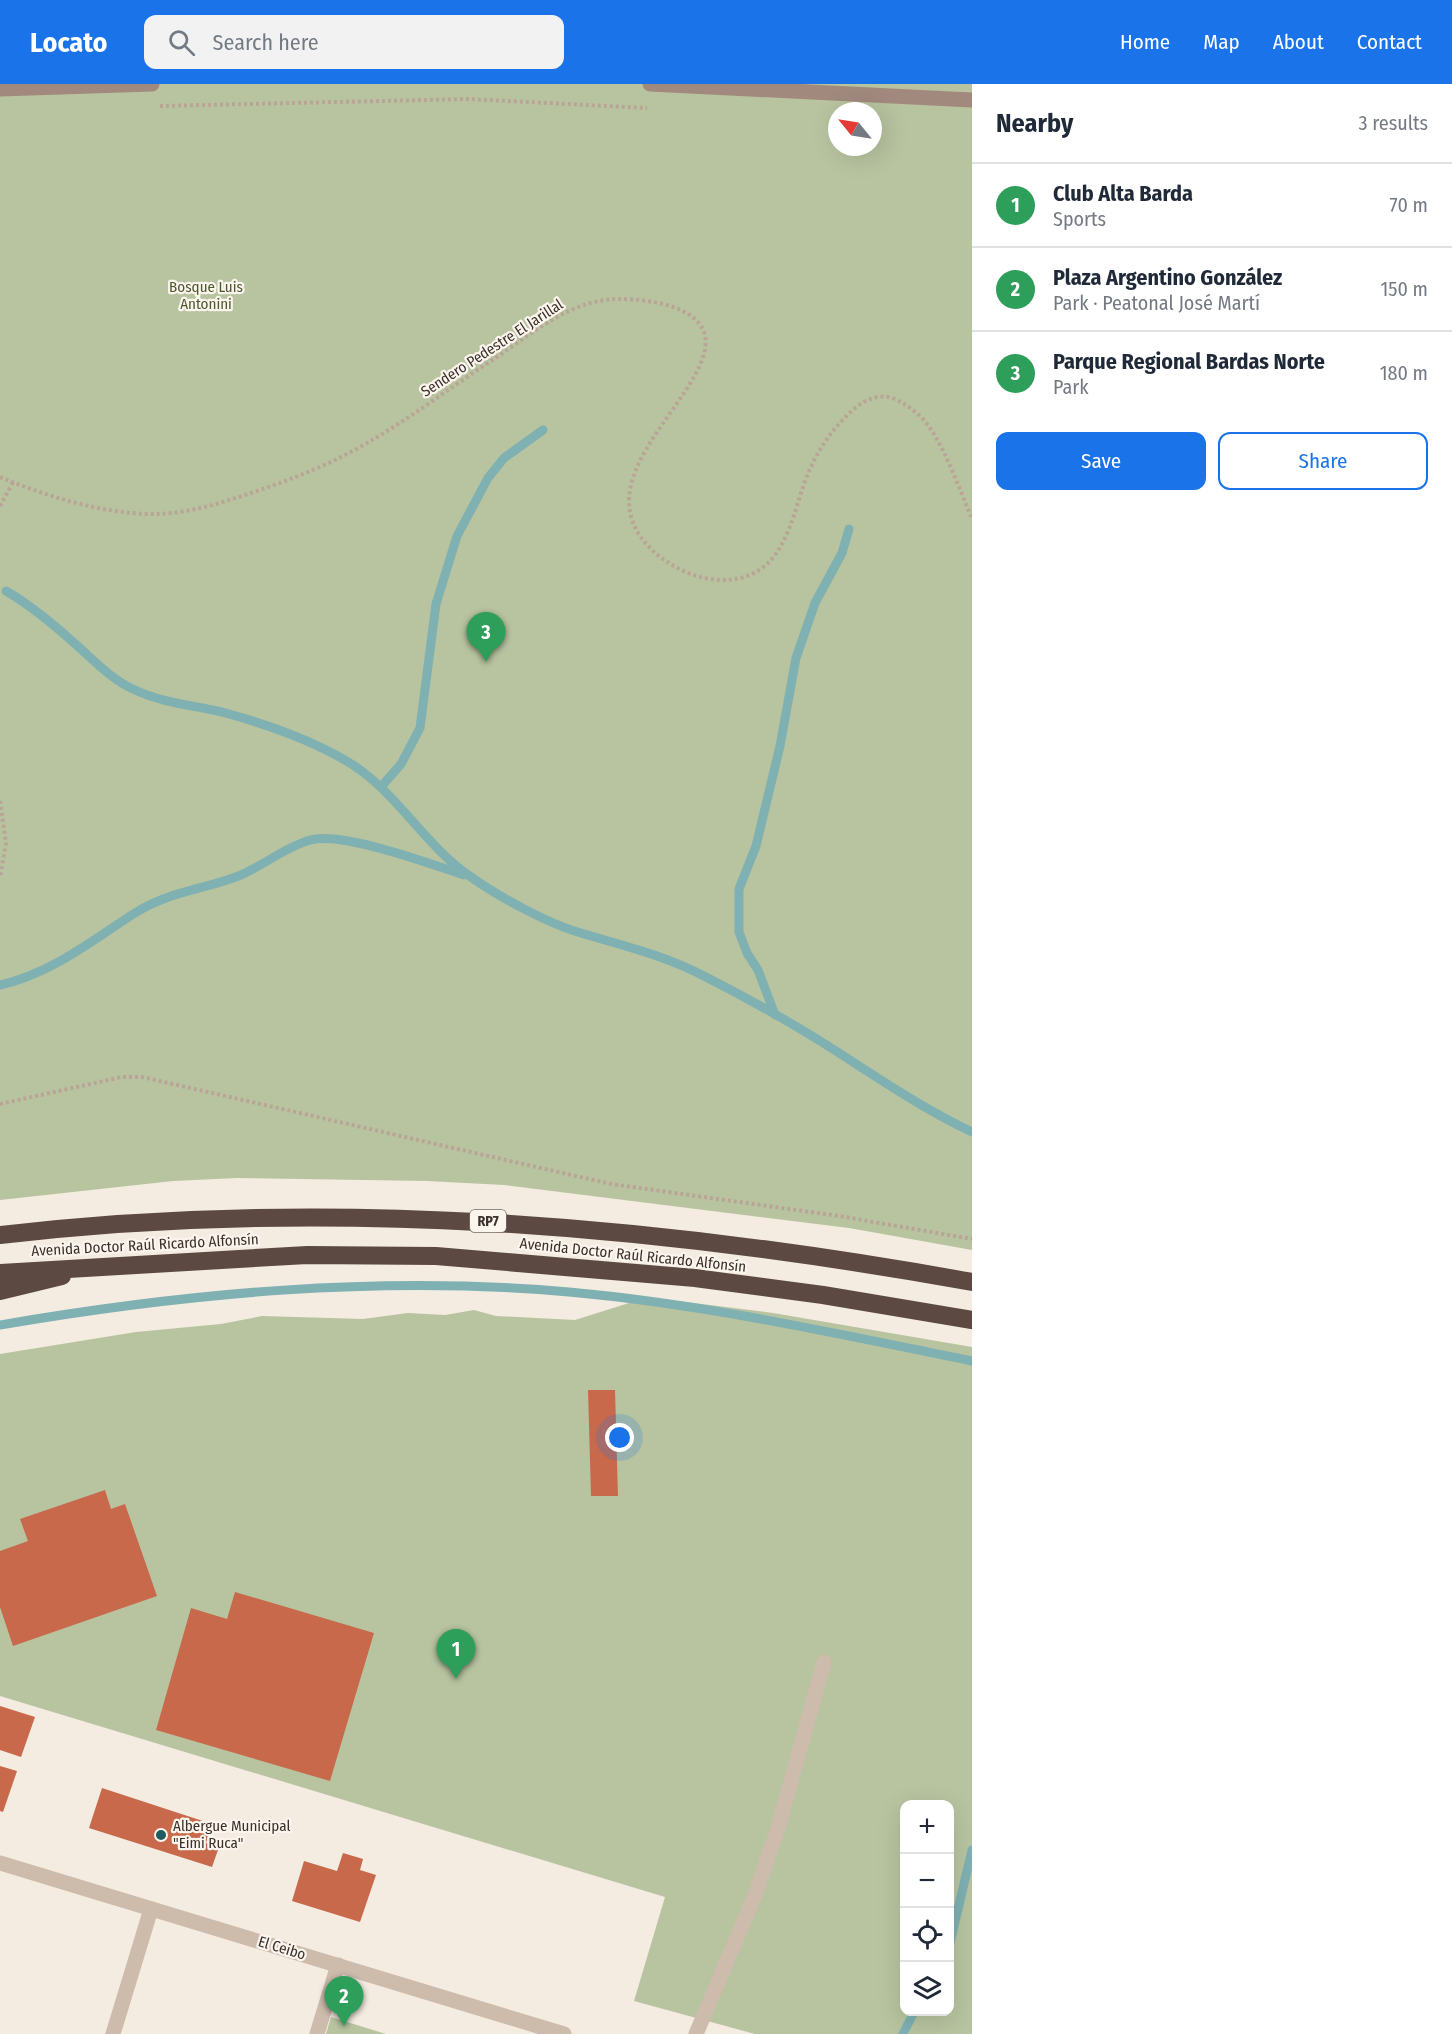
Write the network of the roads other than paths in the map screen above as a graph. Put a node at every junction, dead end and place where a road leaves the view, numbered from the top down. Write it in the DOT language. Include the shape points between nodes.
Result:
graph roads {
  1 [pos="152,84"];
  2 [pos="650,84"];
  3 [pos="0,89"];
  4 [pos="972,100"];
  5 [pos="0,1235"];
  6 [pos="105,1266"];
  7 [pos="0,1273"];
  8 [pos="972,1282"];
  9 [pos="0,1291"];
  10 [pos="972,1320"];
  11 [pos="824,1662"];
  12 [pos="0,1863"];
  13 [pos="151,1909"];
  14 [pos="338,1965"];
  15 [pos="523,2028"];
  16 [pos="113,2034"];
  17 [pos="317,2034"];
  18 [pos="564,2034"];
  19 [pos="696,2034"];
  1 -- 3 [label="main road"];
  2 -- 4 [label="main road"];
  5 -- 8 [label="highway, Avenida Doctor Raúl Ricardo Alfonsín / RP7" via="259,1217 455,1220 695,1239"];
  6 -- 7 [label="highway, Avenida Doctor Raúl Ricardo Alfonsín"];
  6 -- 9 [label="highway"];
  6 -- 10 [label="highway, Avenida Doctor Raúl Ricardo Alfonsín" via="308,1255 436,1256 695,1278"];
  11 -- 19 [label="street" via="771,1851"];
  12 -- 13 [label="street, El Ceibo"];
  13 -- 14 [label="street, El Ceibo"];
  13 -- 16 [label="street"];
  14 -- 15 [label="street, El Ceibo"];
  14 -- 17 [label="street"];
  15 -- 18 [label="street, El Ceibo"];
}
